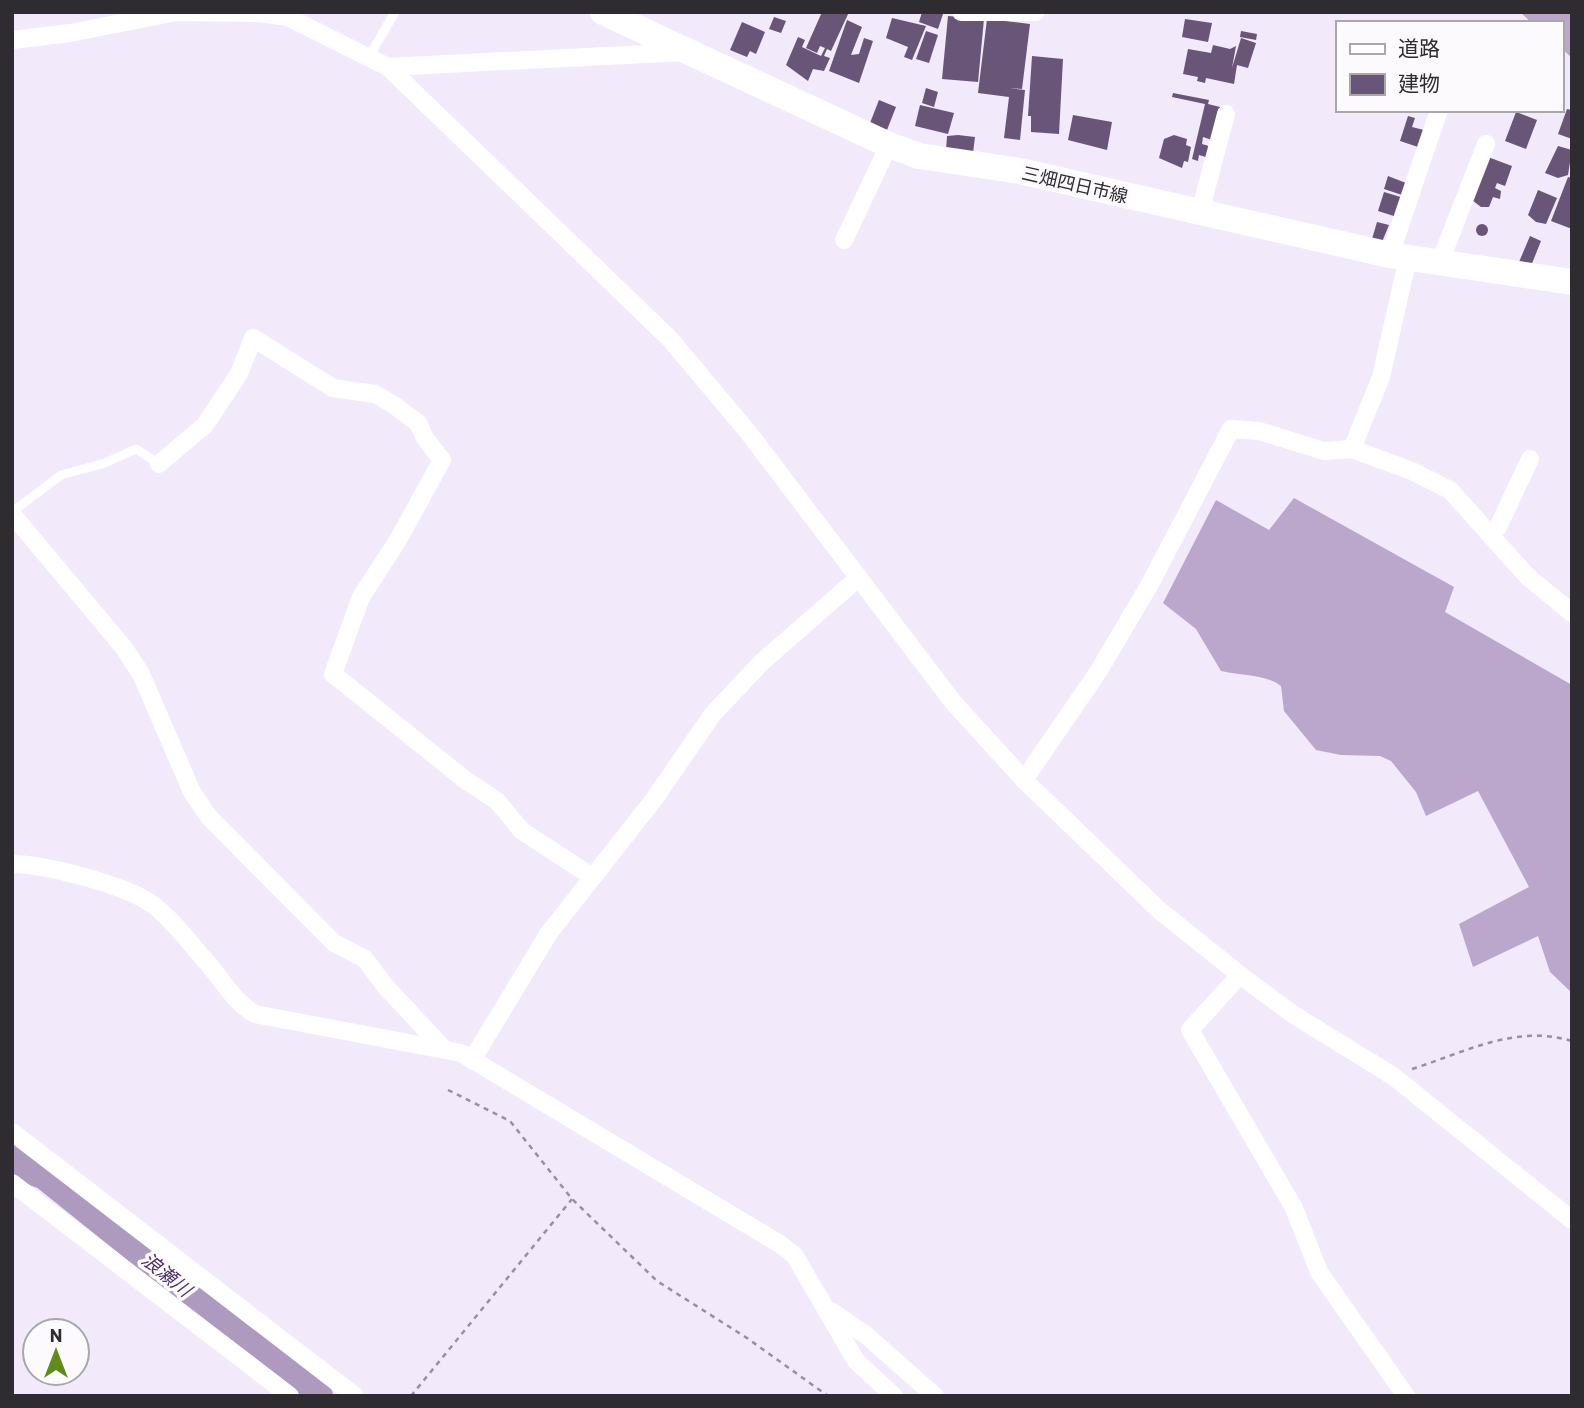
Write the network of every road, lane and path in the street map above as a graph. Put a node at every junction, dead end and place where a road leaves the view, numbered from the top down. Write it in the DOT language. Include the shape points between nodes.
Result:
graph roads {
  1 [pos="178,12"];
  2 [pos="192,12"];
  3 [pos="395,12"];
  4 [pos="603,12"];
  5 [pos="961,12"];
  6 [pos="1036,12"];
  7 [pos="155,13"];
  8 [pos="289,15"];
  9 [pos="12,40"];
  10 [pos="685,52"];
  11 [pos="369,57"];
  12 [pos="388,67"];
  13 [pos="1438,112"];
  14 [pos="1226,114"];
  15 [pos="1486,144"];
  16 [pos="888,145"];
  17 [pos="1200,212"];
  18 [pos="844,240"];
  19 [pos="1399,256"];
  20 [pos="1440,262"];
  21 [pos="1572,282"];
  22 [pos="1352,449"];
  23 [pos="1530,459"];
  24 [pos="159,464"];
  25 [pos="12,513"];
  26 [pos="1491,535"];
  27 [pos="857,579"];
  28 [pos="1572,612"];
  29 [pos="1024,780"];
  30 [pos="12,864"];
  31 [pos="591,876"];
  32 [pos="1240,975"];
  33 [pos="1572,1041"];
  34 [pos="443,1048"];
  35 [pos="472,1060"];
  36 [pos="1393,1076"];
  37 [pos="448,1090"];
  38 [pos="12,1132"];
  39 [pos="12,1184"];
  40 [pos="572,1199"];
  41 [pos="1572,1220"];
  42 [pos="828,1310"];
  43 [pos="290,1396"];
  44 [pos="355,1396"];
  45 [pos="411,1396"];
  46 [pos="828,1396"];
  47 [pos="894,1396"];
  48 [pos="935,1396"];
  49 [pos="1406,1396"];
  1 -- 2 [label="street"];
  1 -- 7 [label="street"];
  2 -- 8 [label="street"];
  3 -- 11 [label="lane"];
  4 -- 10 [label="main road, 三畑四日市線"];
  5 -- 6 [label="street"];
  7 -- 9 [label="street" via="70,33"];
  8 -- 11 [label="street"];
  10 -- 12 [label="street"];
  10 -- 16 [label="main road, 三畑四日市線"];
  11 -- 12 [label="street"];
  12 -- 27 [label="street" via="670,339 748,432"];
  13 -- 19 [label="street"];
  14 -- 17 [label="street"];
  15 -- 20 [label="street"];
  16 -- 17 [label="main road, 三畑四日市線" via="919,156 1020,171"];
  16 -- 18 [label="street"];
  17 -- 19 [label="main road, 三畑四日市線"];
  19 -- 20 [label="main road, 三畑四日市線"];
  19 -- 22 [label="street" via="1381,377"];
  20 -- 21 [label="main road, 三畑四日市線"];
  22 -- 26 [label="street" via="1450,490"];
  22 -- 29 [label="street" via="1324,451 1259,431 1231,429 1098,672"];
  23 -- 26 [label="street"];
  24 -- 25 [label="lane" via="136,449 127,451 105,463 61,475"];
  24 -- 31 [label="street" via="205,425 233,385 253,338 332,388 375,394 418,423 442,460 361,597 332,674 496,801 522,831"];
  25 -- 34 [label="street" via="141,674 192,792 209,817 334,943 365,959"];
  26 -- 28 [label="street" via="1528,577"];
  27 -- 29 [label="street" via="953,702"];
  27 -- 31 [label="street" via="727,698 655,799"];
  29 -- 32 [label="street" via="1159,910"];
  30 -- 34 [label="street" via="49,867 150,903 203,957 242,1007 255,1014"];
  31 -- 35 [label="street" via="549,933"];
  32 -- 36 [label="street" via="1294,1015"];
  32 -- 49 [label="street" via="1190,1030 1294,1208 1319,1272"];
  33 -- 36 [label="path" via="1525,1034"];
  34 -- 35 [label="street"];
  35 -- 42 [label="street" via="780,1244 794,1256"];
  36 -- 41 [label="street"];
  37 -- 40 [label="path" via="510,1121"];
  38 -- 44 [label="street"];
  39 -- 43 [label="street"];
  40 -- 45 [label="path"];
  40 -- 46 [label="path" via="657,1282"];
  42 -- 47 [label="street" via="856,1361"];
  42 -- 48 [label="street" via="867,1336"];
}
